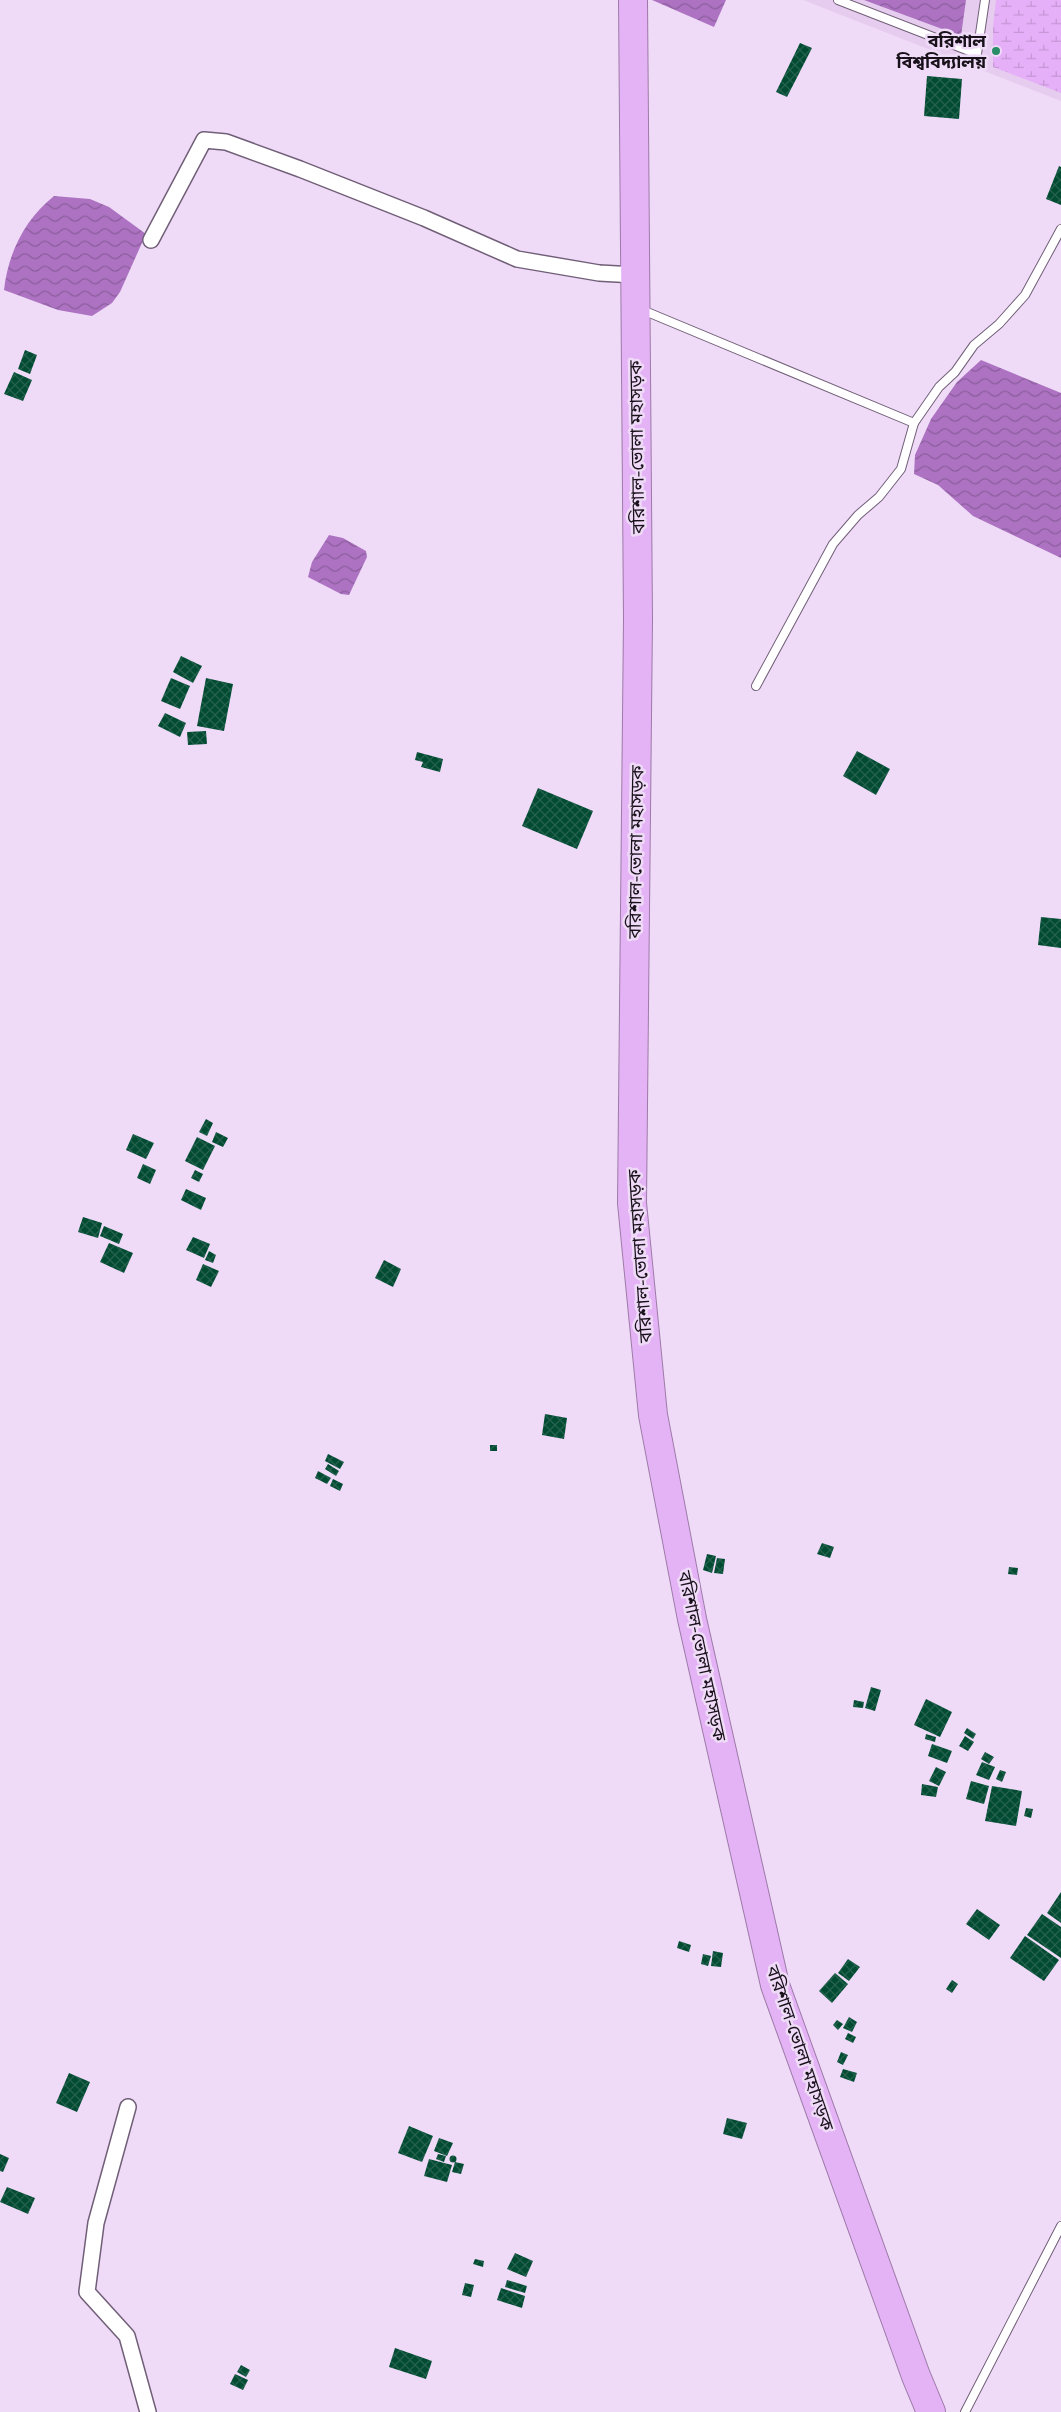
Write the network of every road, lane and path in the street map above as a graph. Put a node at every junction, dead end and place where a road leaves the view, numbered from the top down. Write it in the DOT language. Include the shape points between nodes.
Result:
graph roads {
  1 [pos="633,0"];
  2 [pos="838,0"];
  3 [pos="985,0"];
  4 [pos="1061,229"];
  5 [pos="151,240"];
  6 [pos="635,274"];
  7 [pos="636,307"];
  8 [pos="914,423"];
  9 [pos="756,686"];
  10 [pos="128,2107"];
  11 [pos="1061,2226"];
  12 [pos="148,2412"];
  13 [pos="931,2412"];
  14 [pos="965,2412"];
  1 -- 6 [label="highway, বরিশাল-ভোলা মহাসড়ক"];
  2 -- 3 [label="lane" via="977,54"];
  4 -- 8 [label="lane" via="1025,295 974,346"];
  5 -- 6 [label="street" via="204,140 226,142 300,169 517,259 599,273"];
  6 -- 7 [label="highway, বরিশাল-ভোলা মহাসড়ক"];
  7 -- 8 [label="lane"];
  7 -- 13 [label="highway, বরিশাল-ভোলা মহাসড়ক" via="638,619 632,1203 653,1415 692,1619 775,1985"];
  8 -- 9 [label="lane" via="901,469 879,498 858,515 833,544"];
  10 -- 12 [label="street" via="96,2223 87,2292 127,2336"];
  11 -- 14 [label="lane"];
}
